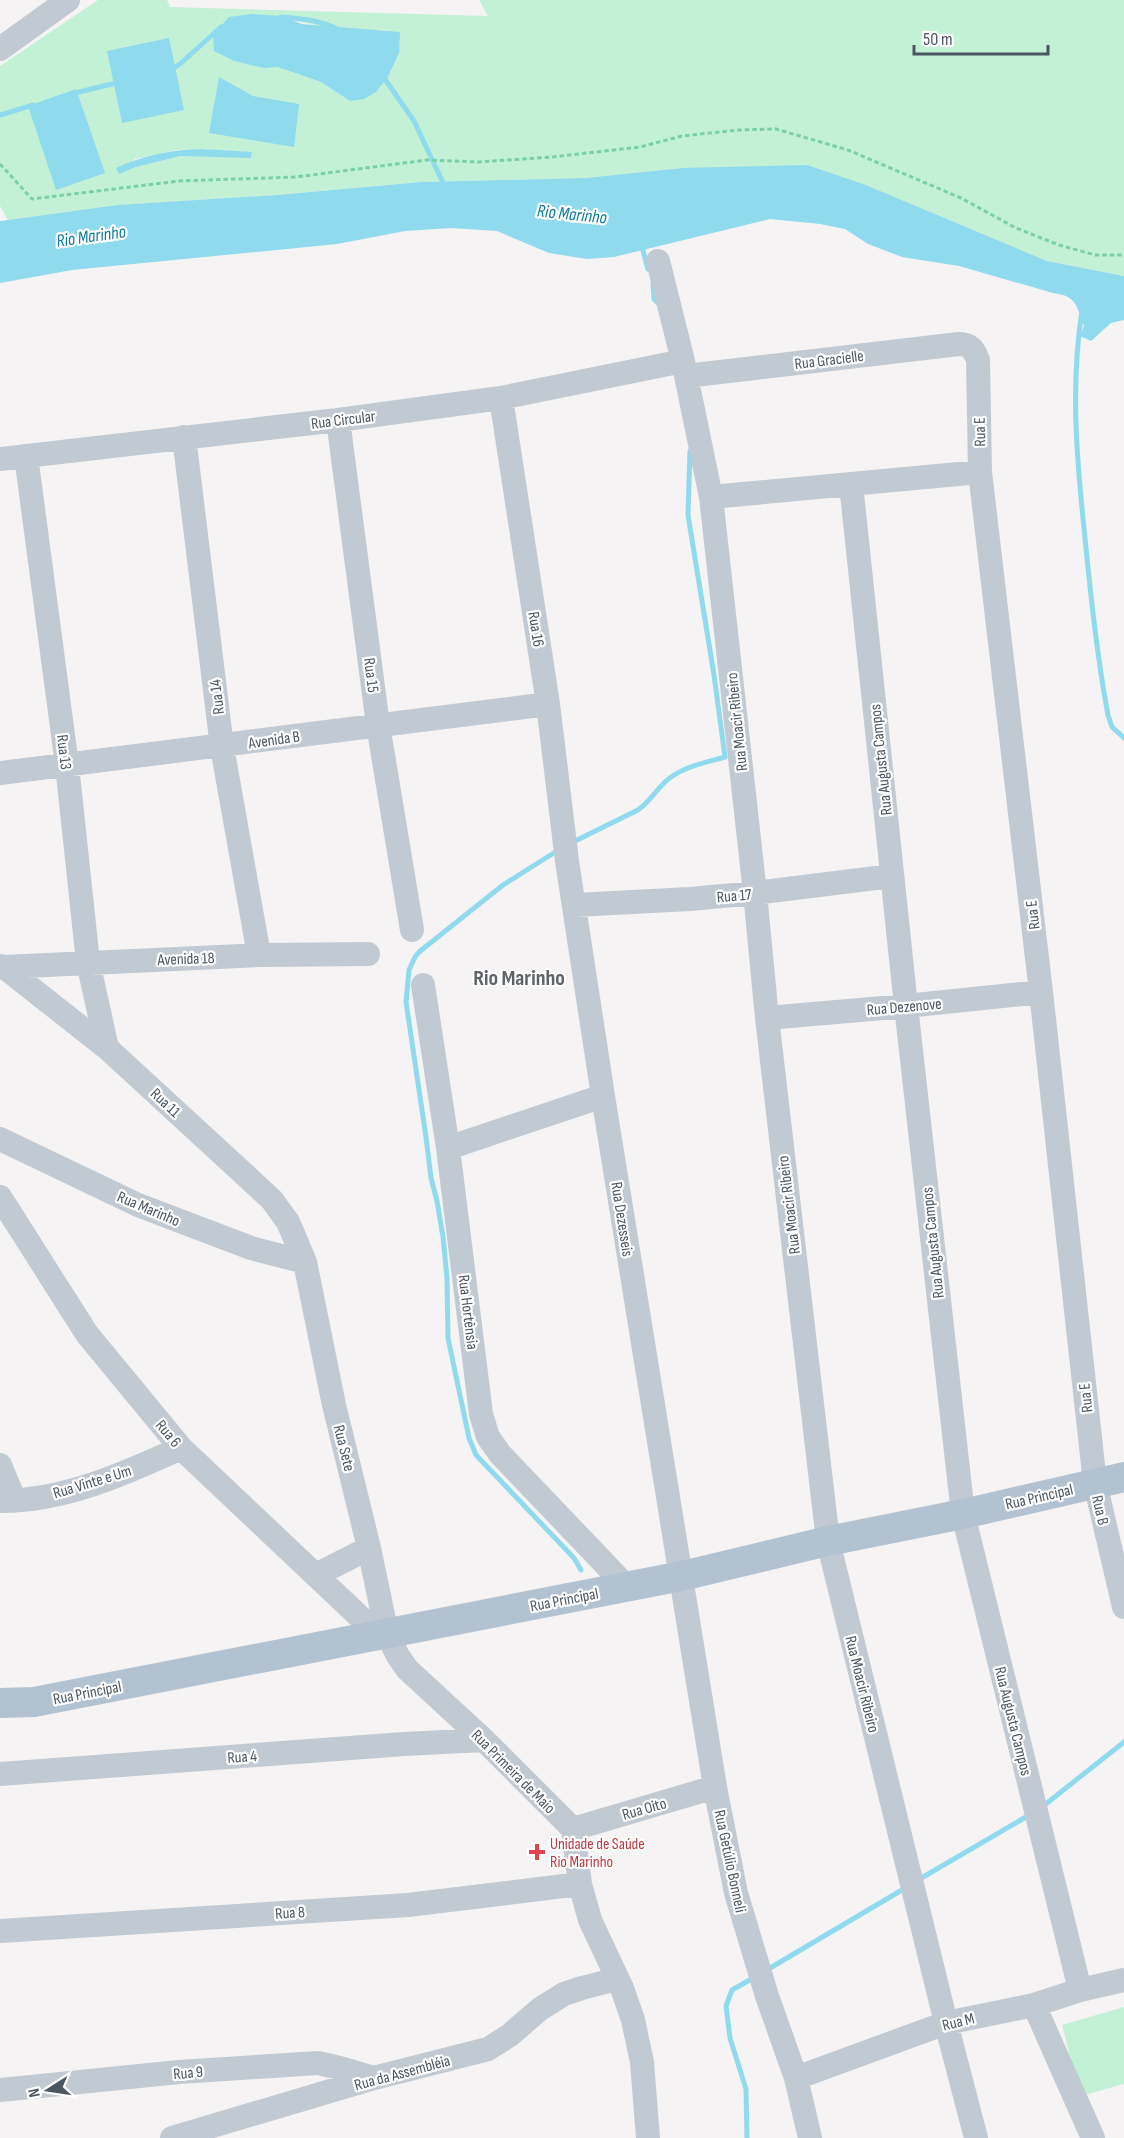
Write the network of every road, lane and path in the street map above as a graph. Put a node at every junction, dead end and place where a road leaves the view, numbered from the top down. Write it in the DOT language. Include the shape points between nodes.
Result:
graph roads {
  1 [pos="68,0"];
  2 [pos="0,49"];
  3 [pos="0,164"];
  4 [pos="1124,255"];
  5 [pos="658,261"];
  6 [pos="971,347"];
  7 [pos="677,366"];
  8 [pos="501,398"];
  9 [pos="339,420"];
  10 [pos="184,437"];
  11 [pos="26,456"];
  12 [pos="0,459"];
  13 [pos="980,472"];
  14 [pos="851,484"];
  15 [pos="711,497"];
  16 [pos="548,704"];
  17 [pos="378,726"];
  18 [pos="222,747"];
  19 [pos="67,765"];
  20 [pos="0,773"];
  21 [pos="567,861"];
  22 [pos="892,876"];
  23 [pos="755,893"];
  24 [pos="575,904"];
  25 [pos="412,930"];
  26 [pos="369,954"];
  27 [pos="259,955"];
  28 [pos="88,962"];
  29 [pos="2,966"];
  30 [pos="423,985"];
  31 [pos="1041,992"];
  32 [pos="906,1006"];
  33 [pos="767,1018"];
  34 [pos="107,1048"];
  35 [pos="603,1096"];
  36 [pos="0,1139"];
  37 [pos="448,1148"];
  38 [pos="0,1197"];
  39 [pos="304,1262"];
  40 [pos="181,1448"];
  41 [pos="0,1465"];
  42 [pos="1124,1477"];
  43 [pos="1095,1483"];
  44 [pos="7,1501"];
  45 [pos="963,1514"];
  46 [pos="828,1541"];
  47 [pos="369,1548"];
  48 [pos="316,1575"];
  49 [pos="682,1576"];
  50 [pos="626,1586"];
  51 [pos="1124,1607"];
  52 [pos="383,1634"];
  53 [pos="5,1708"];
  54 [pos="484,1740"];
  55 [pos="0,1774"];
  56 [pos="715,1787"];
  57 [pos="573,1828"];
  58 [pos="580,1884"];
  59 [pos="0,1931"];
  60 [pos="617,1979"];
  61 [pos="1124,1980"];
  62 [pos="1080,1990"];
  63 [pos="1034,2005"];
  64 [pos="946,2023"];
  65 [pos="374,2078"];
  66 [pos="796,2078"];
  67 [pos="0,2090"];
  68 [pos="172,2138"];
  69 [pos="648,2138"];
  70 [pos="810,2138"];
  71 [pos="976,2138"];
  72 [pos="1093,2138"];
  1 -- 2 [label="street"];
  3 -- 4 [label="path" via="32,199 179,182 296,177 427,160 479,162 552,157 640,147 682,136 776,129 848,150 1059,245 1095,255"];
  5 -- 7 [label="street, Rua Moacir Ribeiro"];
  6 -- 7 [label="street, Rua Gracielle" via="959,344"];
  6 -- 13 [label="street, Rua E" via="978,360"];
  7 -- 8 [label="street, Rua Circular"];
  7 -- 15 [label="street, Rua Moacir Ribeiro"];
  8 -- 9 [label="street, Rua Circular"];
  8 -- 16 [label="street, Rua 16"];
  9 -- 10 [label="street, Rua Circular"];
  9 -- 17 [label="street, Rua 15"];
  10 -- 11 [label="street, Rua Circular"];
  10 -- 18 [label="street, Rua 14"];
  11 -- 12 [label="street, Rua Circular"];
  11 -- 19 [label="street, Rua 13"];
  13 -- 14 [label="street"];
  13 -- 31 [label="street, Rua E"];
  14 -- 15 [label="street"];
  14 -- 22 [label="street, Rua Augusta Campos"];
  15 -- 23 [label="street, Rua Moacir Ribeiro"];
  16 -- 17 [label="street, Avenida B"];
  16 -- 21 [label="street, Rua 16"];
  17 -- 18 [label="street, Avenida B"];
  17 -- 25 [label="street, Rua 15"];
  18 -- 19 [label="street, Avenida B"];
  18 -- 27 [label="street, Rua 14"];
  19 -- 20 [label="street, Avenida B"];
  19 -- 28 [label="street, Rua 13"];
  21 -- 24 [label="street, Rua Dezesseis"];
  22 -- 23 [label="street, Rua 17"];
  22 -- 32 [label="street, Rua Augusta Campos"];
  23 -- 24 [label="street, Rua 17"];
  23 -- 33 [label="street, Rua Moacir Ribeiro"];
  24 -- 35 [label="street, Rua Dezesseis"];
  26 -- 27 [label="street, Avenida 18"];
  27 -- 28 [label="street, Avenida 18"];
  28 -- 29 [label="street, Avenida 18"];
  28 -- 34 [label="street, Rua 13"];
  29 -- 34 [label="street, Rua 11"];
  30 -- 37 [label="street, Rua Hortênsia"];
  31 -- 32 [label="street, Rua Dezenove"];
  31 -- 43 [label="street, Rua E"];
  32 -- 33 [label="street, Rua Dezenove"];
  32 -- 45 [label="street, Rua Augusta Campos"];
  33 -- 46 [label="street, Rua Moacir Ribeiro"];
  34 -- 39 [label="street, Rua 11" via="272,1200 288,1222"];
  35 -- 37 [label="street"];
  35 -- 49 [label="street, Rua Dezesseis"];
  36 -- 39 [label="street, Rua Marinho" via="138,1205 251,1248"];
  37 -- 50 [label="street, Rua Hortênsia" via="488,1437"];
  38 -- 40 [label="street, Rua 6" via="87,1334"];
  39 -- 47 [label="street, Rua Sete"];
  40 -- 44 [label="street, Rua Vinte e Um" via="122,1475 69,1491"];
  40 -- 48 [label="street, Rua 6"];
  41 -- 44 [label="street"];
  42 -- 43 [label="main road, Rua Principal"];
  43 -- 45 [label="main road, Rua Principal"];
  43 -- 51 [label="street, Rua B"];
  45 -- 46 [label="main road, Rua Principal"];
  45 -- 62 [label="street, Rua Augusta Campos"];
  46 -- 49 [label="main road, Rua Principal"];
  46 -- 64 [label="street, Rua Moacir Ribeiro"];
  47 -- 48 [label="street"];
  47 -- 52 [label="street, Rua Sete"];
  48 -- 52 [label="street, Rua 6"];
  49 -- 50 [label="main road, Rua Principal"];
  49 -- 56 [label="street, Rua Getúlio Bonneli"];
  50 -- 52 [label="main road, Rua Principal"];
  52 -- 53 [label="main road, Rua Principal"];
  52 -- 54 [label="street, Rua Primeira de Maio" via="407,1669"];
  54 -- 55 [label="street, Rua 4"];
  54 -- 57 [label="street, Rua Primeira de Maio"];
  56 -- 57 [label="street, Rua Oito"];
  56 -- 66 [label="street, Rua Getúlio Bonneli" via="736,1893"];
  57 -- 58 [label="street"];
  58 -- 59 [label="street, Rua 8" via="408,1905"];
  58 -- 60 [label="street" via="590,1920"];
  60 -- 65 [label="street, Rua da Assembléia" via="564,1994 488,2049"];
  60 -- 69 [label="street" via="633,2020 642,2062"];
  61 -- 62 [label="street, Rua M"];
  62 -- 63 [label="street, Rua M"];
  63 -- 64 [label="street, Rua M"];
  63 -- 72 [label="street"];
  64 -- 66 [label="street, Rua M"];
  64 -- 71 [label="street, Rua Moacir Ribeiro"];
  65 -- 67 [label="street, Rua 9" via="318,2063"];
  65 -- 68 [label="street, Rua da Assembléia"];
  66 -- 70 [label="street, Rua Getúlio Bonneli"];
}
